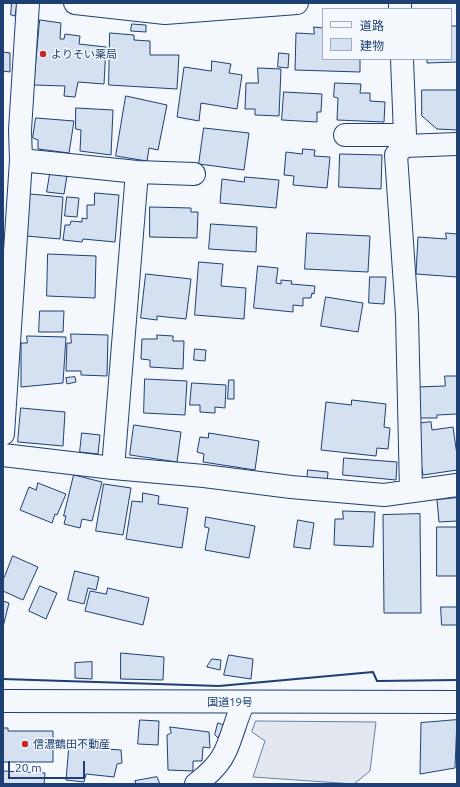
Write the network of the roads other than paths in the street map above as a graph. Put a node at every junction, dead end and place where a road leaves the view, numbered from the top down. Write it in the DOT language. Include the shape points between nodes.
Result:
graph roads {
  1 [pos="28,3"];
  2 [pos="75,3"];
  3 [pos="297,3"];
  4 [pos="402,60"];
  5 [pos="12,130"];
  6 [pos="345,135"];
  7 [pos="405,140"];
  8 [pos="457,144"];
  9 [pos="21,160"];
  10 [pos="138,172"];
  11 [pos="194,174"];
  12 [pos="3,434"];
  13 [pos="3,455"];
  14 [pos="113,468"];
  15 [pos="457,485"];
  16 [pos="411,491"];
  17 [pos="3,701"];
  18 [pos="244,702"];
  19 [pos="457,702"];
  20 [pos="196,784"];
  1 -- 5 [label="main road"];
  2 -- 3 [label="main road" via="165,12"];
  4 -- 7 [label="main road"];
  5 -- 9 [label="main road"];
  6 -- 7 [label="main road"];
  7 -- 8 [label="main road"];
  7 -- 16 [label="main road" via="396,155 407,314"];
  9 -- 10 [label="main road"];
  9 -- 12 [label="main road"];
  10 -- 11 [label="main road"];
  10 -- 14 [label="main road"];
  13 -- 14 [label="main road"];
  14 -- 16 [label="main road" via="384,496"];
  15 -- 16 [label="main road"];
  17 -- 18 [label="main road, 国道19号"];
  18 -- 19 [label="main road, 国道19号"];
  18 -- 20 [label="main road" via="225,752 209,774"];
}
